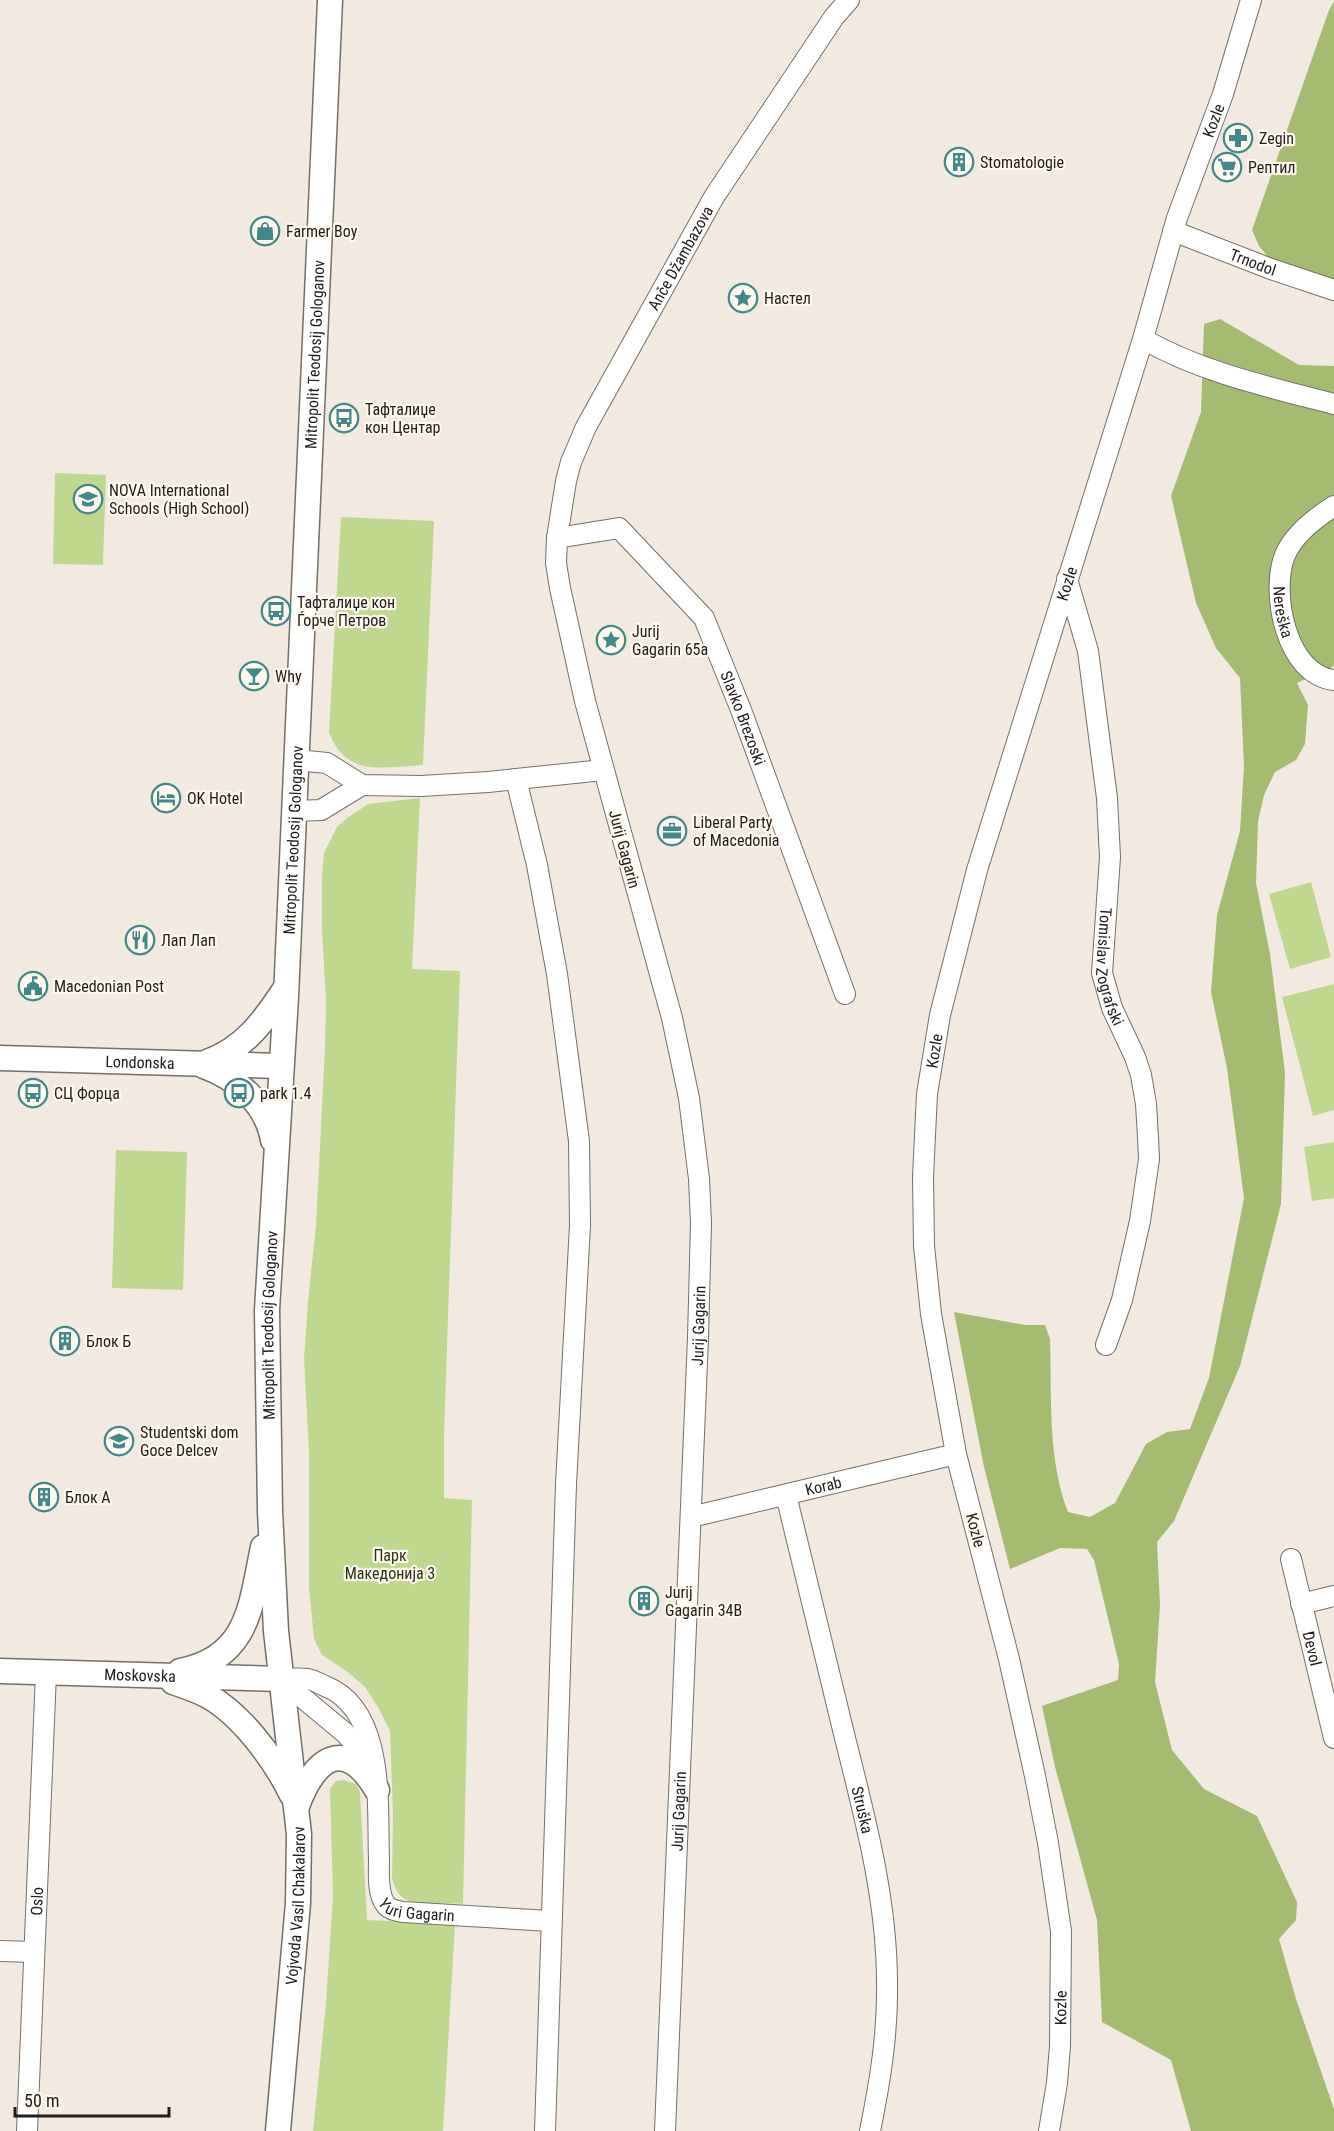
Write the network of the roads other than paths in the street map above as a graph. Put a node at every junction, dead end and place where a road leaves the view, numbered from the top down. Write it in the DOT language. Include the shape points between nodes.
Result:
graph roads {
  1 [pos="330,0"];
  2 [pos="849,0"];
  3 [pos="1251,0"];
  4 [pos="1173,231"];
  5 [pos="1334,290"];
  6 [pos="1143,339"];
  7 [pos="1334,404"];
  8 [pos="1334,506"];
  9 [pos="556,538"];
  10 [pos="1067,579"];
  11 [pos="1334,680"];
  12 [pos="296,760"];
  13 [pos="603,770"];
  14 [pos="516,779"];
  15 [pos="362,784"];
  16 [pos="294,811"];
  17 [pos="286,987"];
  18 [pos="846,994"];
  19 [pos="0,1058"];
  20 [pos="197,1064"];
  21 [pos="280,1066"];
  22 [pos="275,1151"];
  23 [pos="1106,1346"];
  24 [pos="956,1454"];
  25 [pos="786,1495"];
  26 [pos="270,1511"];
  27 [pos="691,1517"];
  28 [pos="1291,1558"];
  29 [pos="1334,1596"];
  30 [pos="1301,1604"];
  31 [pos="0,1671"];
  32 [pos="46,1673"];
  33 [pos="154,1676"];
  34 [pos="280,1679"];
  35 [pos="1334,1738"];
  36 [pos="376,1779"];
  37 [pos="297,1806"];
  38 [pos="550,1921"];
  39 [pos="0,1951"];
  40 [pos="34,1952"];
  41 [pos="27,2131"];
  42 [pos="278,2131"];
  43 [pos="545,2131"];
  44 [pos="665,2131"];
  45 [pos="870,2131"];
  46 [pos="1048,2131"];
  1 -- 12 [label="street, Mitropolit Teodosij Gologanov"];
  2 -- 9 [label="street, Anče Džambazova" via="714,197 586,427 571,462"];
  3 -- 4 [label="street, Kozle" via="1223,94"];
  4 -- 5 [label="street, Trnodol"];
  4 -- 6 [label="street, Kozle"];
  6 -- 7 [label="street" via="1207,369"];
  6 -- 10 [label="street, Kozle"];
  8 -- 11 [label="street, Nereška" via="1293,541 1279,583 1283,617 1295,650 1311,671"];
  9 -- 13 [label="street, Jurij Gagarin" via="560,588"];
  9 -- 18 [label="street, Slavko Brezoski" via="619,528 704,618"];
  10 -- 23 [label="street, Tomislav Zografski" via="1088,651 1107,798 1110,857 1102,973 1112,1008 1141,1076 1148,1137 1148,1169 1140,1221 1122,1300"];
  10 -- 24 [label="street, Kozle" via="977,870 939,1015 927,1094 924,1245 930,1314"];
  12 -- 15 [label="street" via="327,763"];
  12 -- 16 [label="street, Mitropolit Teodosij Gologanov"];
  13 -- 14 [label="street"];
  13 -- 27 [label="street, Jurij Gagarin" via="672,1018 694,1134 701,1234"];
  14 -- 15 [label="street" via="421,786"];
  14 -- 38 [label="street" via="557,974 579,1141 580,1225"];
  15 -- 16 [label="street" via="321,810"];
  16 -- 17 [label="street, Mitropolit Teodosij Gologanov"];
  17 -- 20 [label="street" via="260,1025 237,1047"];
  17 -- 21 [label="street, Mitropolit Teodosij Gologanov"];
  19 -- 20 [label="street, Londonska"];
  20 -- 21 [label="street, Londonska"];
  20 -- 22 [label="street" via="228,1078 256,1101 272,1129"];
  21 -- 22 [label="street, Mitropolit Teodosij Gologanov"];
  22 -- 26 [label="street, Mitropolit Teodosij Gologanov" via="267,1310"];
  24 -- 25 [label="street, Korab"];
  24 -- 46 [label="street, Kozle" via="1009,1659 1056,1891 1061,1954 1060,2046"];
  25 -- 27 [label="street, Korab"];
  25 -- 45 [label="street, Struška" via="880,1895 887,2028"];
  26 -- 33 [label="street" via="252,1601 238,1638 216,1658 192,1669"];
  26 -- 34 [label="street, Mitropolit Teodosij Gologanov"];
  27 -- 44 [label="street, Jurij Gagarin"];
  28 -- 30 [label="street, Devol"];
  29 -- 30 [label="street"];
  30 -- 35 [label="street, Devol"];
  31 -- 32 [label="street, Moskovska"];
  32 -- 33 [label="street, Moskovska"];
  32 -- 40 [label="street, Oslo"];
  33 -- 34 [label="street, Moskovska"];
  33 -- 37 [label="street" via="209,1696 236,1717 272,1762"];
  34 -- 36 [label="street" via="345,1733 367,1756"];
  34 -- 36 [label="street, Yuri Gagarin" via="309,1679 347,1699 368,1733"];
  34 -- 37 [label="street, Vojvoda Vasil Chakalarov"];
  36 -- 37 [label="street" via="351,1760 336,1759 322,1765 311,1777"];
  36 -- 38 [label="street, Yuri Gagarin" via="381,1890 390,1909"];
  37 -- 42 [label="street, Vojvoda Vasil Chakalarov" via="298,1903"];
  38 -- 43 [label="street"];
  39 -- 40 [label="street"];
  40 -- 41 [label="street, Oslo"];
}
